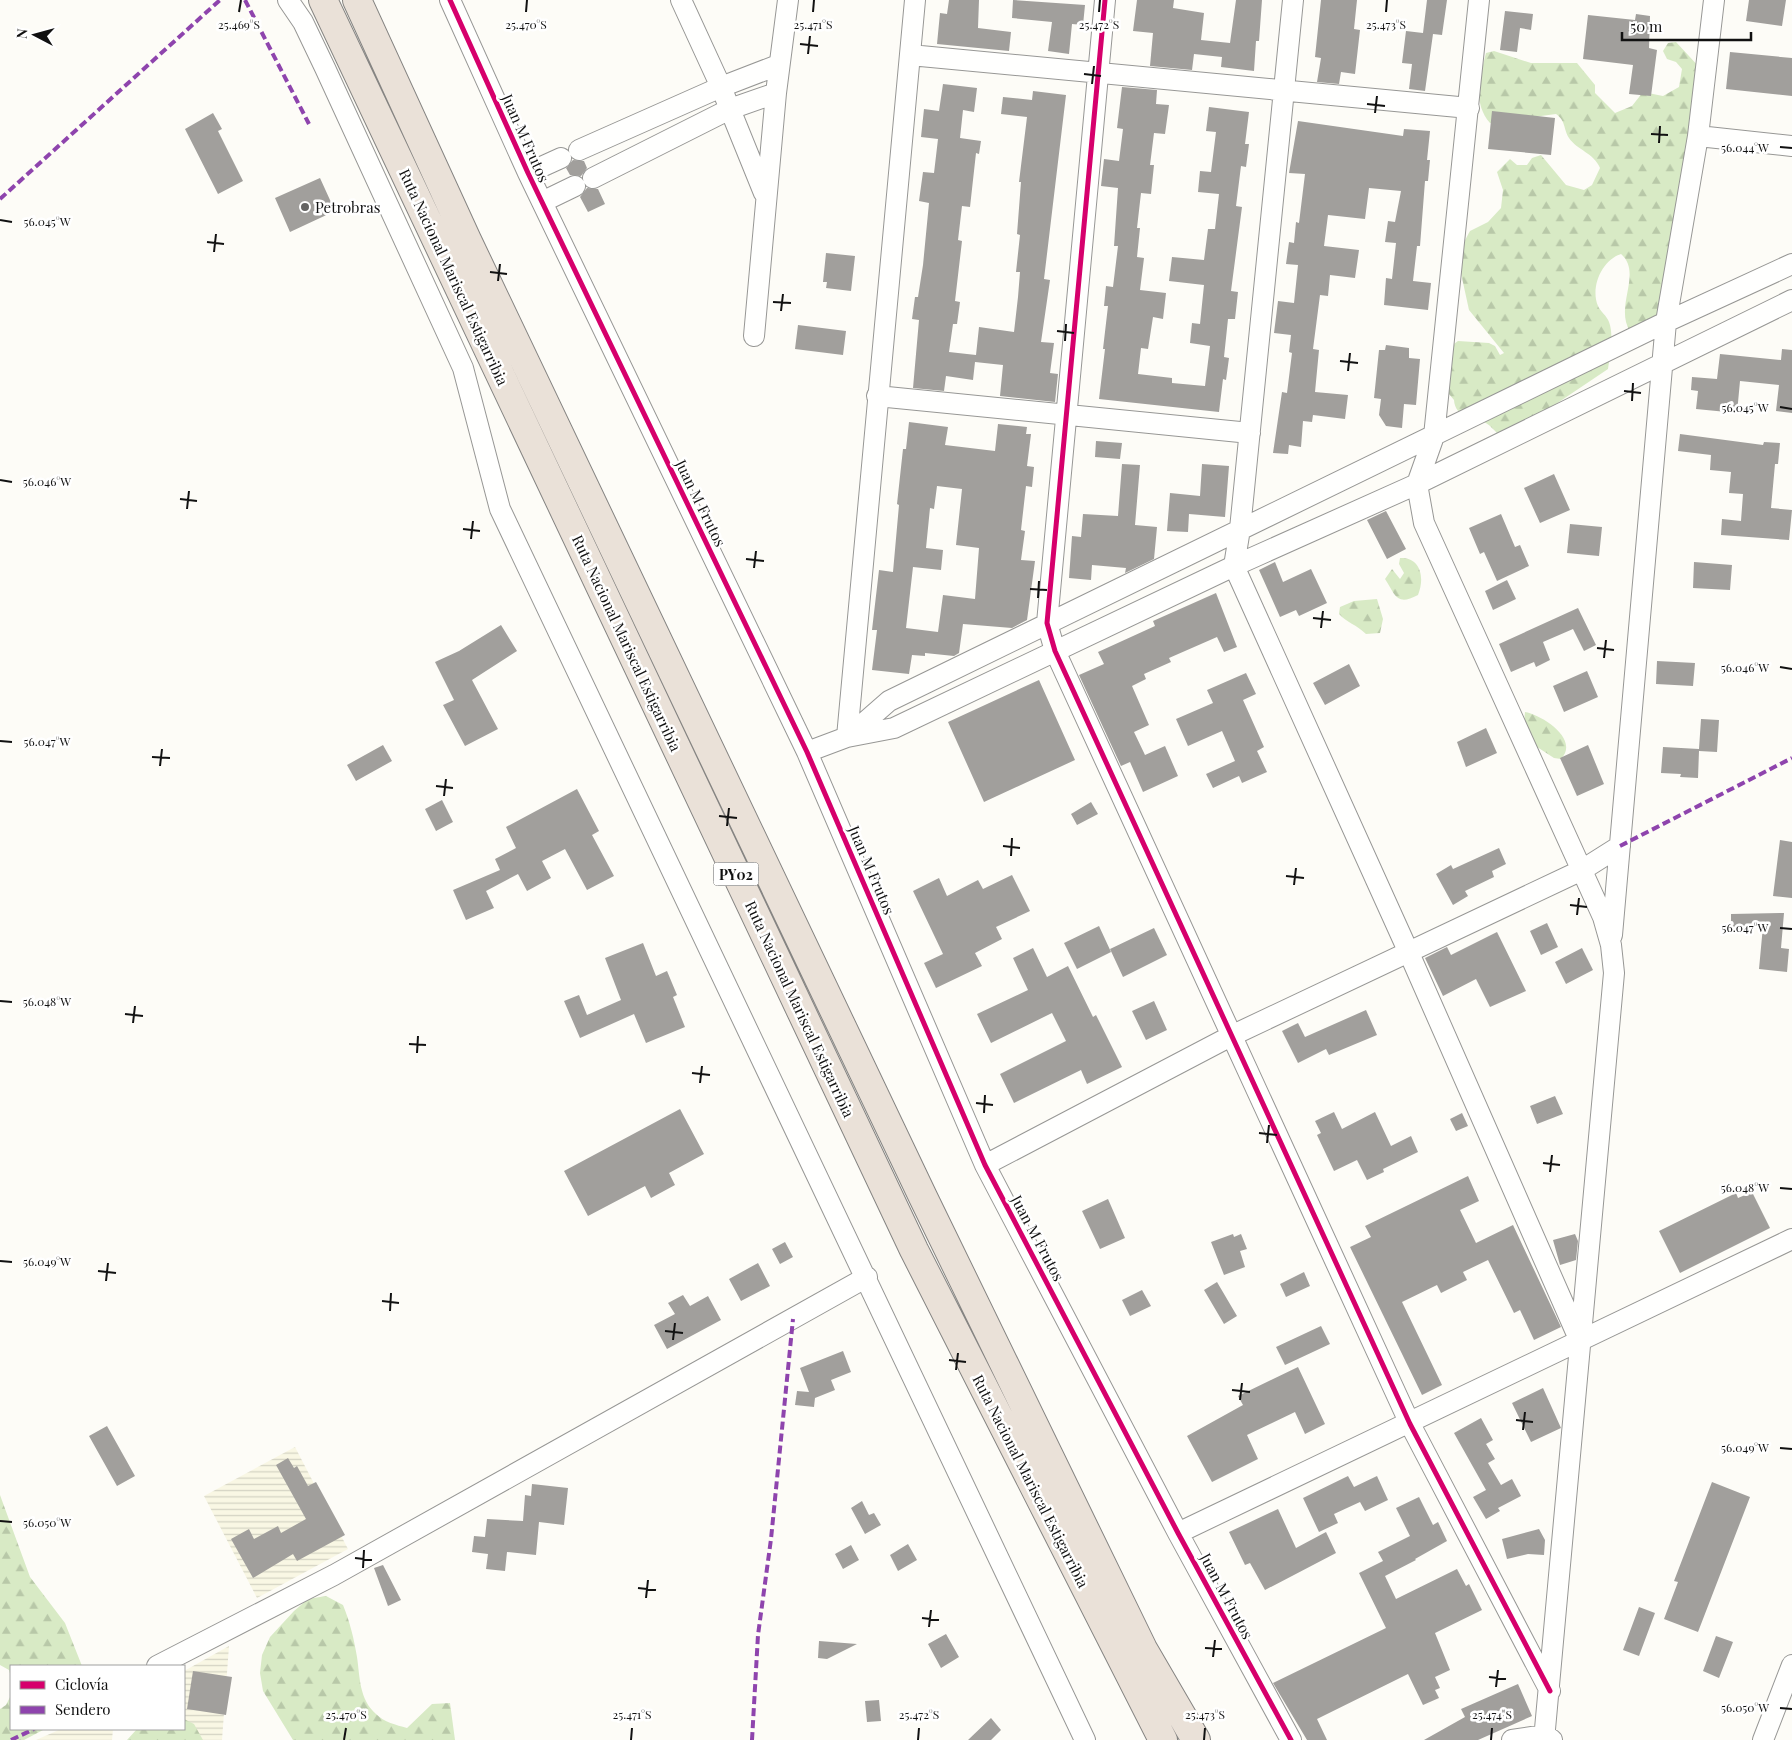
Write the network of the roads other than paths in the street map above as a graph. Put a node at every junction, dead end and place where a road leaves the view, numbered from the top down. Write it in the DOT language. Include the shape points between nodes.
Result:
graph roads {
  1 [pos="288,0"];
  2 [pos="323,0"];
  3 [pos="357,0"];
  4 [pos="450,0"];
  5 [pos="681,0"];
  6 [pos="788,0"];
  7 [pos="915,0"];
  8 [pos="1104,0"];
  9 [pos="1293,0"];
  10 [pos="1479,0"];
  11 [pos="1714,0"];
  12 [pos="910,55"];
  13 [pos="778,65"];
  14 [pos="1096,73"];
  15 [pos="721,87"];
  16 [pos="1284,91"];
  17 [pos="776,93"];
  18 [pos="1469,108"];
  19 [pos="730,109"];
  20 [pos="1698,136"];
  21 [pos="1792,146"];
  22 [pos="528,173"];
  23 [pos="766,198"];
  24 [pos="542,202"];
  25 [pos="1792,264"];
  26 [pos="1792,300"];
  27 [pos="1666,322"];
  28 [pos="754,336"];
  29 [pos="1662,362"];
  30 [pos="878,396"];
  31 [pos="1066,413"];
  32 [pos="1250,433"];
  33 [pos="1434,436"];
  34 [pos="1417,484"];
  35 [pos="1240,529"];
  36 [pos="1234,566"];
  37 [pos="1047,624"];
  38 [pos="1055,651"];
  39 [pos="847,738"];
  40 [pos="807,752"];
  41 [pos="1620,846"];
  42 [pos="1582,870"];
  43 [pos="1611,945"];
  44 [pos="1409,953"];
  45 [pos="1231,1036"];
  46 [pos="985,1164"];
  47 [pos="1792,1239"];
  48 [pos="866,1277"];
  49 [pos="1580,1340"];
  50 [pos="1410,1424"];
  51 [pos="1178,1533"];
  52 [pos="159,1665"];
  53 [pos="1792,1665"];
  54 [pos="1550,1690"];
  55 [pos="1547,1738"];
  56 [pos="1085,1740"];
  57 [pos="1163,1740"];
  58 [pos="1196,1740"];
  59 [pos="1291,1740"];
  60 [pos="1512,1740"];
  61 [pos="1763,1740"];
  1 -- 48 [label="street" via="303,22 463,368 500,510"];
  2 -- 57 [label="highway, Ruta Nacional Mariscal Estigarribia / PY02" via="914,1250"];
  3 -- 58 [label="highway, Ruta Nacional Mariscal Estigarribia / PY02" via="476,258 923,1196 1143,1649"];
  4 -- 22 [label="street, Juan M Frutos"];
  5 -- 15 [label="street"];
  6 -- 13 [label="street"];
  7 -- 12 [label="street"];
  8 -- 14 [label="street"];
  9 -- 16 [label="street"];
  10 -- 18 [label="street"];
  11 -- 20 [label="street"];
  12 -- 14 [label="street"];
  12 -- 30 [label="street"];
  13 -- 15 [label="street"];
  13 -- 17 [label="street"];
  14 -- 16 [label="street"];
  14 -- 31 [label="street"];
  15 -- 19 [label="street"];
  15 -- 22 [label="street"];
  16 -- 18 [label="street"];
  16 -- 32 [label="street"];
  17 -- 19 [label="street"];
  17 -- 23 [label="street"];
  18 -- 33 [label="street"];
  19 -- 23 [label="street"];
  19 -- 24 [label="street"];
  20 -- 21 [label="street"];
  20 -- 27 [label="street"];
  22 -- 24 [label="street, Juan M Frutos"];
  23 -- 28 [label="street"];
  24 -- 40 [label="street, Juan M Frutos"];
  25 -- 27 [label="street"];
  26 -- 29 [label="street"];
  27 -- 29 [label="street"];
  27 -- 33 [label="street"];
  29 -- 34 [label="street"];
  29 -- 41 [label="street"];
  30 -- 31 [label="street"];
  30 -- 39 [label="street"];
  31 -- 32 [label="street"];
  31 -- 37 [label="street"];
  32 -- 35 [label="street"];
  33 -- 34 [label="street"];
  33 -- 35 [label="street"];
  34 -- 36 [label="street"];
  34 -- 42 [label="street" via="1424,523"];
  35 -- 36 [label="street"];
  35 -- 37 [label="street"];
  36 -- 38 [label="street"];
  36 -- 44 [label="street"];
  37 -- 38 [label="street"];
  37 -- 39 [label="street" via="889,700"];
  38 -- 39 [label="street" via="894,728"];
  38 -- 45 [label="street"];
  39 -- 40 [label="street"];
  40 -- 46 [label="street, Juan M Frutos"];
  41 -- 42 [label="street"];
  41 -- 43 [label="street"];
  42 -- 43 [label="street" via="1603,917"];
  42 -- 44 [label="street"];
  43 -- 49 [label="street" via="1614,973"];
  44 -- 45 [label="street"];
  44 -- 49 [label="street"];
  45 -- 46 [label="street"];
  45 -- 50 [label="street"];
  46 -- 51 [label="street, Juan M Frutos"];
  47 -- 49 [label="street"];
  48 -- 52 [label="street" via="334,1575"];
  48 -- 56 [label="street"];
  49 -- 50 [label="street"];
  49 -- 54 [label="street"];
  50 -- 51 [label="street"];
  50 -- 54 [label="street"];
  51 -- 59 [label="street, Juan M Frutos"];
  53 -- 61 [label="street"];
  54 -- 55 [label="street"];
  55 -- 60 [label="street"];
}
